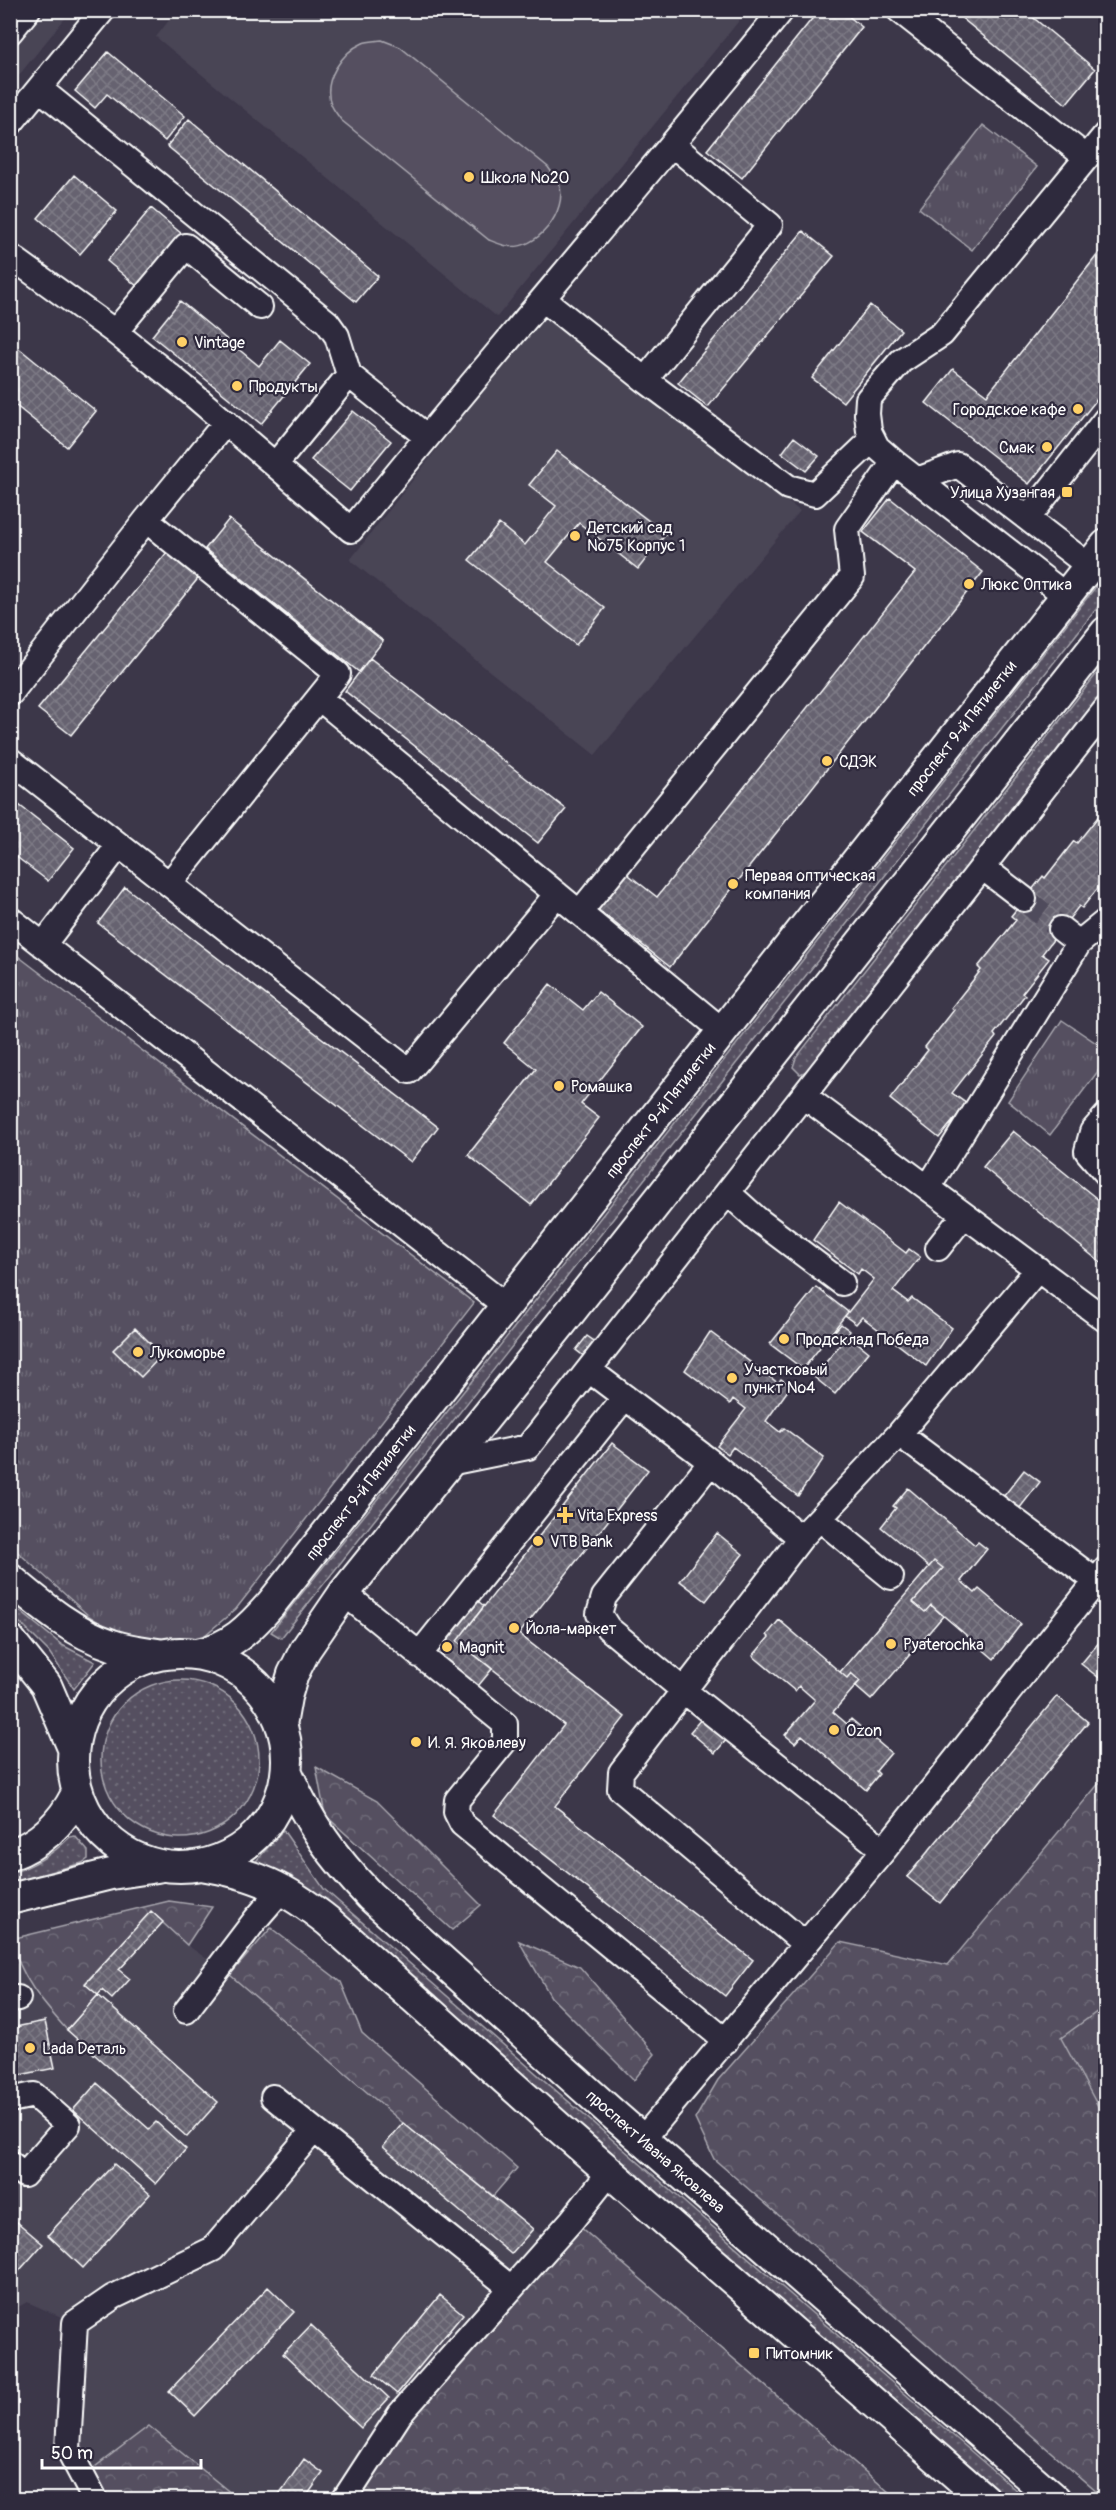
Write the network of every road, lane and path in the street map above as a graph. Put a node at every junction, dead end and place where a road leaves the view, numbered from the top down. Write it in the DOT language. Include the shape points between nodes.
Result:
graph roads {
  1 [pos="28,10"];
  2 [pos="104,10"];
  3 [pos="782,10"];
  4 [pos="899,10"];
  5 [pos="10,32"];
  6 [pos="40,89"];
  7 [pos="10,124"];
  8 [pos="1106,134"];
  9 [pos="673,146"];
  10 [pos="1086,157"];
  11 [pos="10,256"];
  12 [pos="543,299"];
  13 [pos="260,307"];
  14 [pos="115,332"];
  15 [pos="349,375"];
  16 [pos="645,380"];
  17 [pos="1106,418"];
  18 [pos="226,422"];
  19 [pos="427,437"];
  20 [pos="873,439"];
  21 [pos="894,462"];
  22 [pos="275,465"];
  23 [pos="917,480"];
  24 [pos="1028,518"];
  25 [pos="146,520"];
  26 [pos="1097,555"];
  27 [pos="1065,595"];
  28 [pos="1106,632"];
  29 [pos="10,694"];
  30 [pos="319,698"];
  31 [pos="1106,709"];
  32 [pos="10,760"];
  33 [pos="119,845"];
  34 [pos="982,867"];
  35 [pos="170,882"];
  36 [pos="557,894"];
  37 [pos="1024,899"];
  38 [pos="580,912"];
  39 [pos="10,919"];
  40 [pos="1106,921"];
  41 [pos="43,945"];
  42 [pos="723,1031"];
  43 [pos="804,1096"];
  44 [pos="1106,1116"];
  45 [pos="1106,1173"];
  46 [pos="928,1188"];
  47 [pos="728,1193"];
  48 [pos="964,1215"];
  49 [pos="938,1248"];
  50 [pos="1038,1269"];
  51 [pos="842,1283"];
  52 [pos="506,1306"];
  53 [pos="1106,1320"];
  54 [pos="589,1370"];
  55 [pos="625,1397"];
  56 [pos="899,1434"];
  57 [pos="711,1462"];
  58 [pos="449,1463"];
  59 [pos="820,1519"];
  60 [pos="801,1538"];
  61 [pos="1100,1575"];
  62 [pos="891,1577"];
  63 [pos="10,1579"];
  64 [pos="344,1593"];
  65 [pos="10,1640"];
  66 [pos="158,1654"];
  67 [pos="198,1654"];
  68 [pos="419,1655"];
  69 [pos="684,1690"];
  70 [pos="281,1725"];
  71 [pos="73,1748"];
  72 [pos="288,1775"];
  73 [pos="76,1795"];
  74 [pos="884,1850"];
  75 [pos="10,1855"];
  76 [pos="201,1865"];
  77 [pos="165,1866"];
  78 [pos="282,1889"];
  79 [pos="10,1899"];
  80 [pos="805,1944"];
  81 [pos="186,2011"];
  82 [pos="726,2041"];
  83 [pos="273,2097"];
  84 [pos="10,2100"];
  85 [pos="315,2130"];
  86 [pos="642,2139"];
  87 [pos="10,2163"];
  88 [pos="610,2172"];
  89 [pos="511,2288"];
  90 [pos="95,2499"];
  91 [pos="344,2499"];
  92 [pos="985,2499"];
  93 [pos="1056,2499"];
  1 -- 5 [label="street"];
  2 -- 6 [label="street"];
  3 -- 9 [label="street"];
  4 -- 10 [label="street"];
  6 -- 7 [label="street"];
  6 -- 15 [label="street" via="327,322 337,336"];
  8 -- 10 [label="street"];
  9 -- 12 [label="street"];
  9 -- 16 [label="street" via="770,225"];
  10 -- 20 [label="street" via="942,334 901,361 868,399"];
  11 -- 14 [label="street"];
  12 -- 16 [label="street"];
  12 -- 19 [label="street"];
  13 -- 14 [label="street" via="186,246"];
  14 -- 18 [label="street"];
  15 -- 19 [label="street"];
  15 -- 22 [label="street"];
  16 -- 20 [label="street" via="788,487 815,494"];
  17 -- 24 [label="street"];
  18 -- 22 [label="street"];
  18 -- 25 [label="street"];
  19 -- 22 [label="street" via="351,530"];
  20 -- 21 [label="street"];
  21 -- 23 [label="street"];
  21 -- 38 [label="street" via="847,529 852,577"];
  23 -- 24 [label="street" via="958,465"];
  23 -- 27 [label="street"];
  24 -- 26 [label="street"];
  25 -- 29 [label="street"];
  25 -- 30 [label="street" via="338,674"];
  26 -- 27 [label="main road, проспект 9-й Пятилетки"];
  27 -- 42 [label="main road, проспект 9-й Пятилетки"];
  28 -- 58 [label="main road"];
  30 -- 35 [label="street"];
  30 -- 36 [label="street"];
  31 -- 34 [label="street"];
  32 -- 33 [label="street"];
  33 -- 35 [label="street"];
  33 -- 41 [label="street"];
  34 -- 37 [label="street"];
  34 -- 43 [label="street"];
  35 -- 36 [label="street" via="409,1071"];
  36 -- 38 [label="street"];
  38 -- 42 [label="street"];
  39 -- 41 [label="street"];
  40 -- 46 [label="street" via="1070,936"];
  41 -- 52 [label="street"];
  42 -- 52 [label="main road, проспект 9-й Пятилетки"];
  43 -- 46 [label="street"];
  43 -- 47 [label="street"];
  44 -- 45 [label="street" via="1092,1132 1087,1151"];
  46 -- 48 [label="street"];
  47 -- 51 [label="street"];
  47 -- 54 [label="street"];
  48 -- 49 [label="street"];
  48 -- 50 [label="street"];
  50 -- 53 [label="street"];
  50 -- 56 [label="street"];
  52 -- 67 [label="main road, проспект 9-й Пятилетки" via="271,1605 241,1636"];
  54 -- 55 [label="street"];
  54 -- 58 [label="street" via="528,1447"];
  55 -- 57 [label="street"];
  55 -- 68 [label="street"];
  56 -- 59 [label="street"];
  56 -- 61 [label="street"];
  57 -- 60 [label="street"];
  57 -- 69 [label="street" via="604,1597 599,1614 608,1628"];
  58 -- 64 [label="main road"];
  59 -- 60 [label="street"];
  59 -- 62 [label="street"];
  60 -- 69 [label="street"];
  61 -- 74 [label="street"];
  63 -- 66 [label="main road" via="81,1633 114,1646"];
  64 -- 68 [label="street"];
  64 -- 70 [label="main road" via="304,1650 293,1674"];
  65 -- 71 [label="main road" via="46,1685"];
  66 -- 67 [label="main road"];
  66 -- 71 [label="main road" via="134,1662 111,1678 93,1699"];
  67 -- 70 [label="main road" via="240,1670 270,1703"];
  68 -- 82 [label="street" via="505,1724 505,1741 457,1800 456,1812 462,1824"];
  69 -- 74 [label="street"];
  69 -- 80 [label="street" via="621,1772 621,1789"];
  70 -- 72 [label="main road" via="288,1751"];
  71 -- 73 [label="main road"];
  72 -- 76 [label="main road" via="282,1795 261,1828 225,1856"];
  72 -- 86 [label="main road, проспект Ивана Яковлева" via="318,1836 370,1896"];
  73 -- 75 [label="main road" via="61,1820 48,1832"];
  73 -- 77 [label="main road" via="96,1829 112,1844 136,1859"];
  74 -- 80 [label="street"];
  76 -- 77 [label="main road"];
  76 -- 78 [label="main road" via="241,1872"];
  77 -- 79 [label="main road" via="111,1874"];
  78 -- 81 [label="street"];
  78 -- 88 [label="main road" via="329,1922"];
  80 -- 82 [label="street"];
  82 -- 86 [label="street"];
  83 -- 85 [label="street"];
  84 -- 87 [label="street" via="34,2095 68,2125 24,2175"];
  85 -- 89 [label="street"];
  85 -- 90 [label="street" via="213,2249 113,2297 75,2323 68,2449"];
  86 -- 93 [label="main road, проспект Ивана Яковлева"];
  88 -- 89 [label="street"];
  88 -- 92 [label="main road"];
  89 -- 91 [label="street" via="400,2414"];
}
